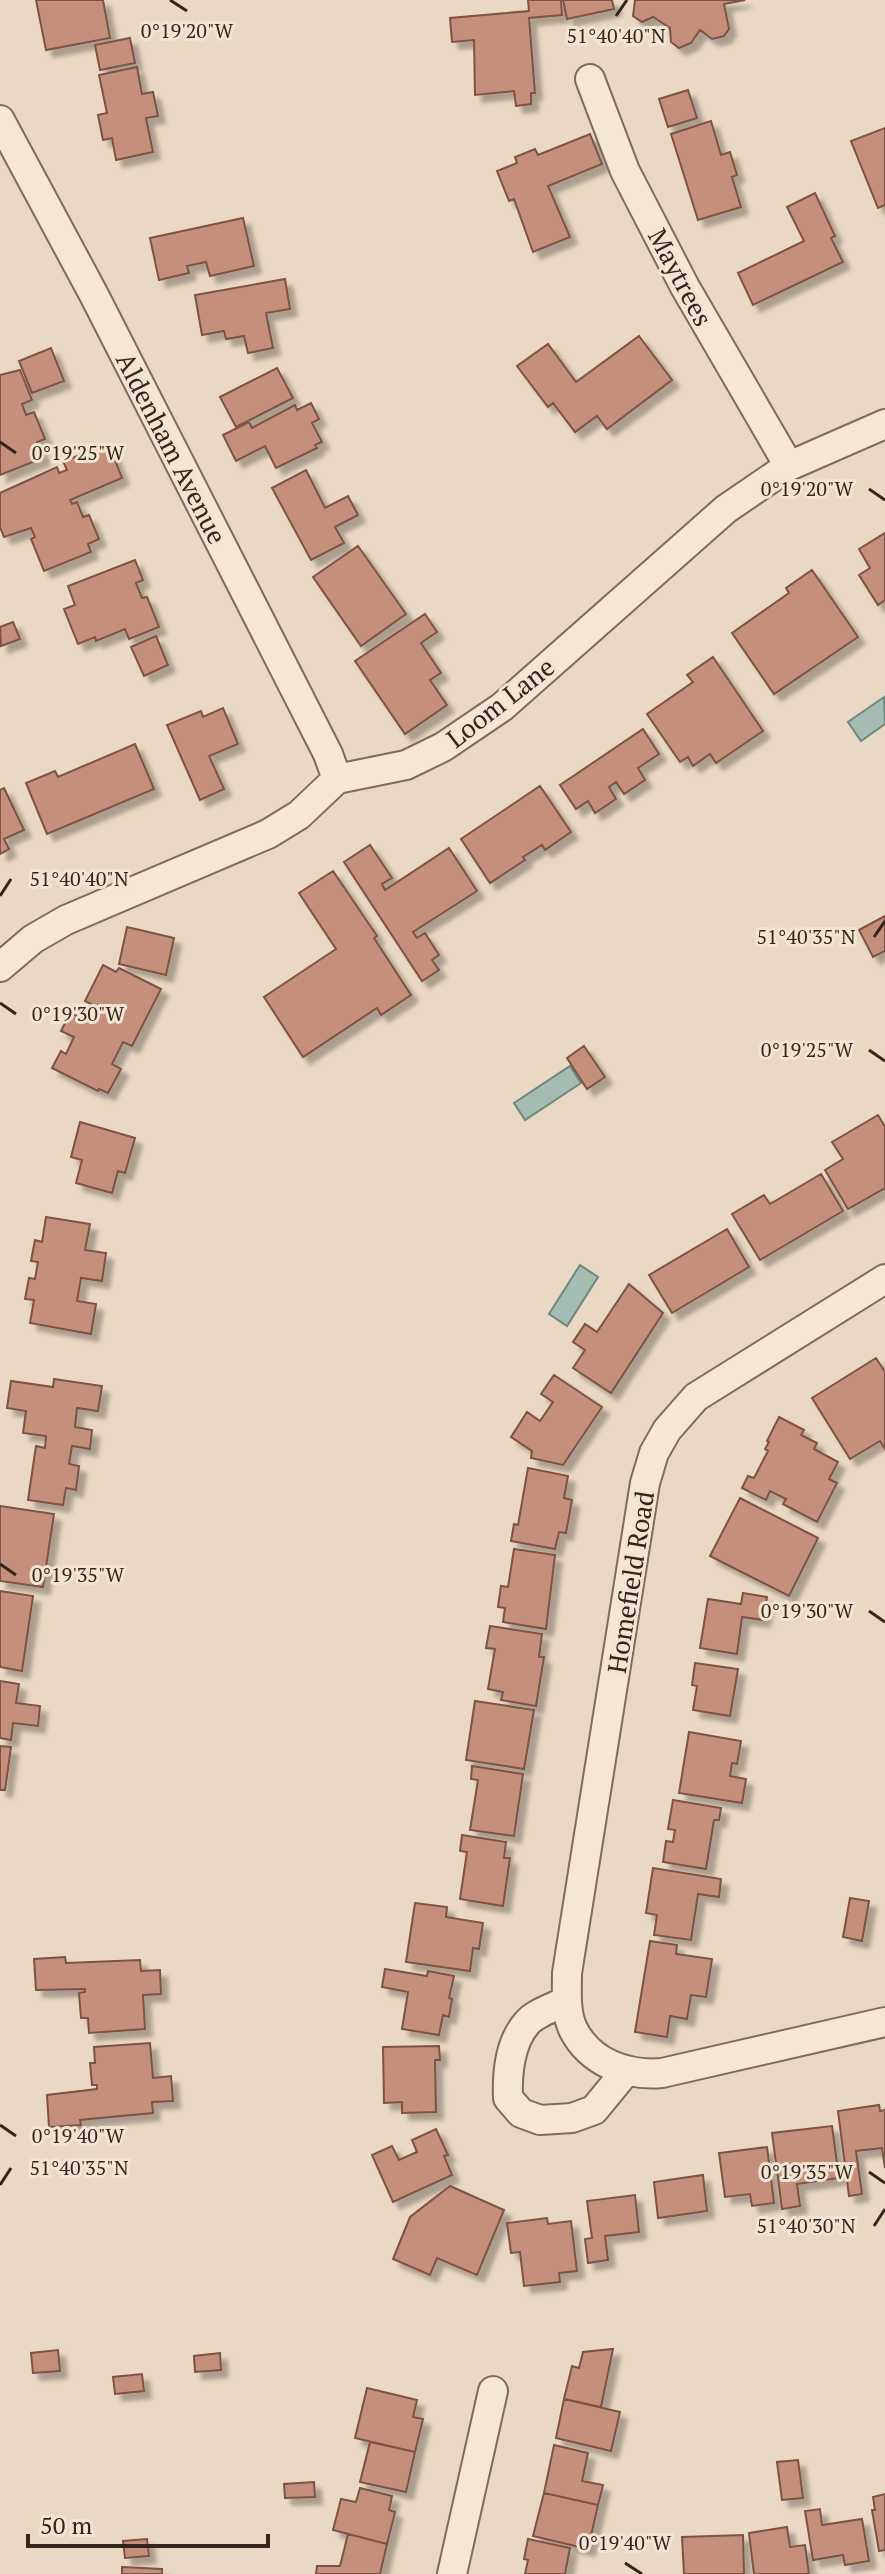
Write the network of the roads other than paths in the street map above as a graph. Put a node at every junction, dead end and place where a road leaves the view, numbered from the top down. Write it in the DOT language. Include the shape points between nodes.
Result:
graph roads {
  1 [pos="590,79"];
  2 [pos="0,120"];
  3 [pos="885,424"];
  4 [pos="789,466"];
  5 [pos="337,779"];
  6 [pos="0,967"];
  7 [pos="885,1279"];
  8 [pos="566,2001"];
  9 [pos="885,2022"];
  10 [pos="626,2071"];
  11 [pos="493,2391"];
  12 [pos="452,2574"];
  1 -- 4 [label="street, Maytrees" via="625,171"];
  2 -- 5 [label="street, Aldenham Avenue"];
  3 -- 4 [label="street, Loom Lane"];
  4 -- 5 [label="street, Loom Lane" via="726,509 502,707 406,765"];
  5 -- 6 [label="street" via="299,815 268,834 66,920"];
  7 -- 8 [label="street, Homefield Road" via="696,1397 654,1453 645,1483"];
  8 -- 10 [label="street, Homefield Road" via="574,2029 590,2049 605,2064"];
  8 -- 10 [label="street" via="528,2021 517,2039 508,2098 521,2113 540,2120 572,2118 594,2110"];
  9 -- 10 [label="street, Homefield Road" via="662,2073"];
  11 -- 12 [label="street"];
}
